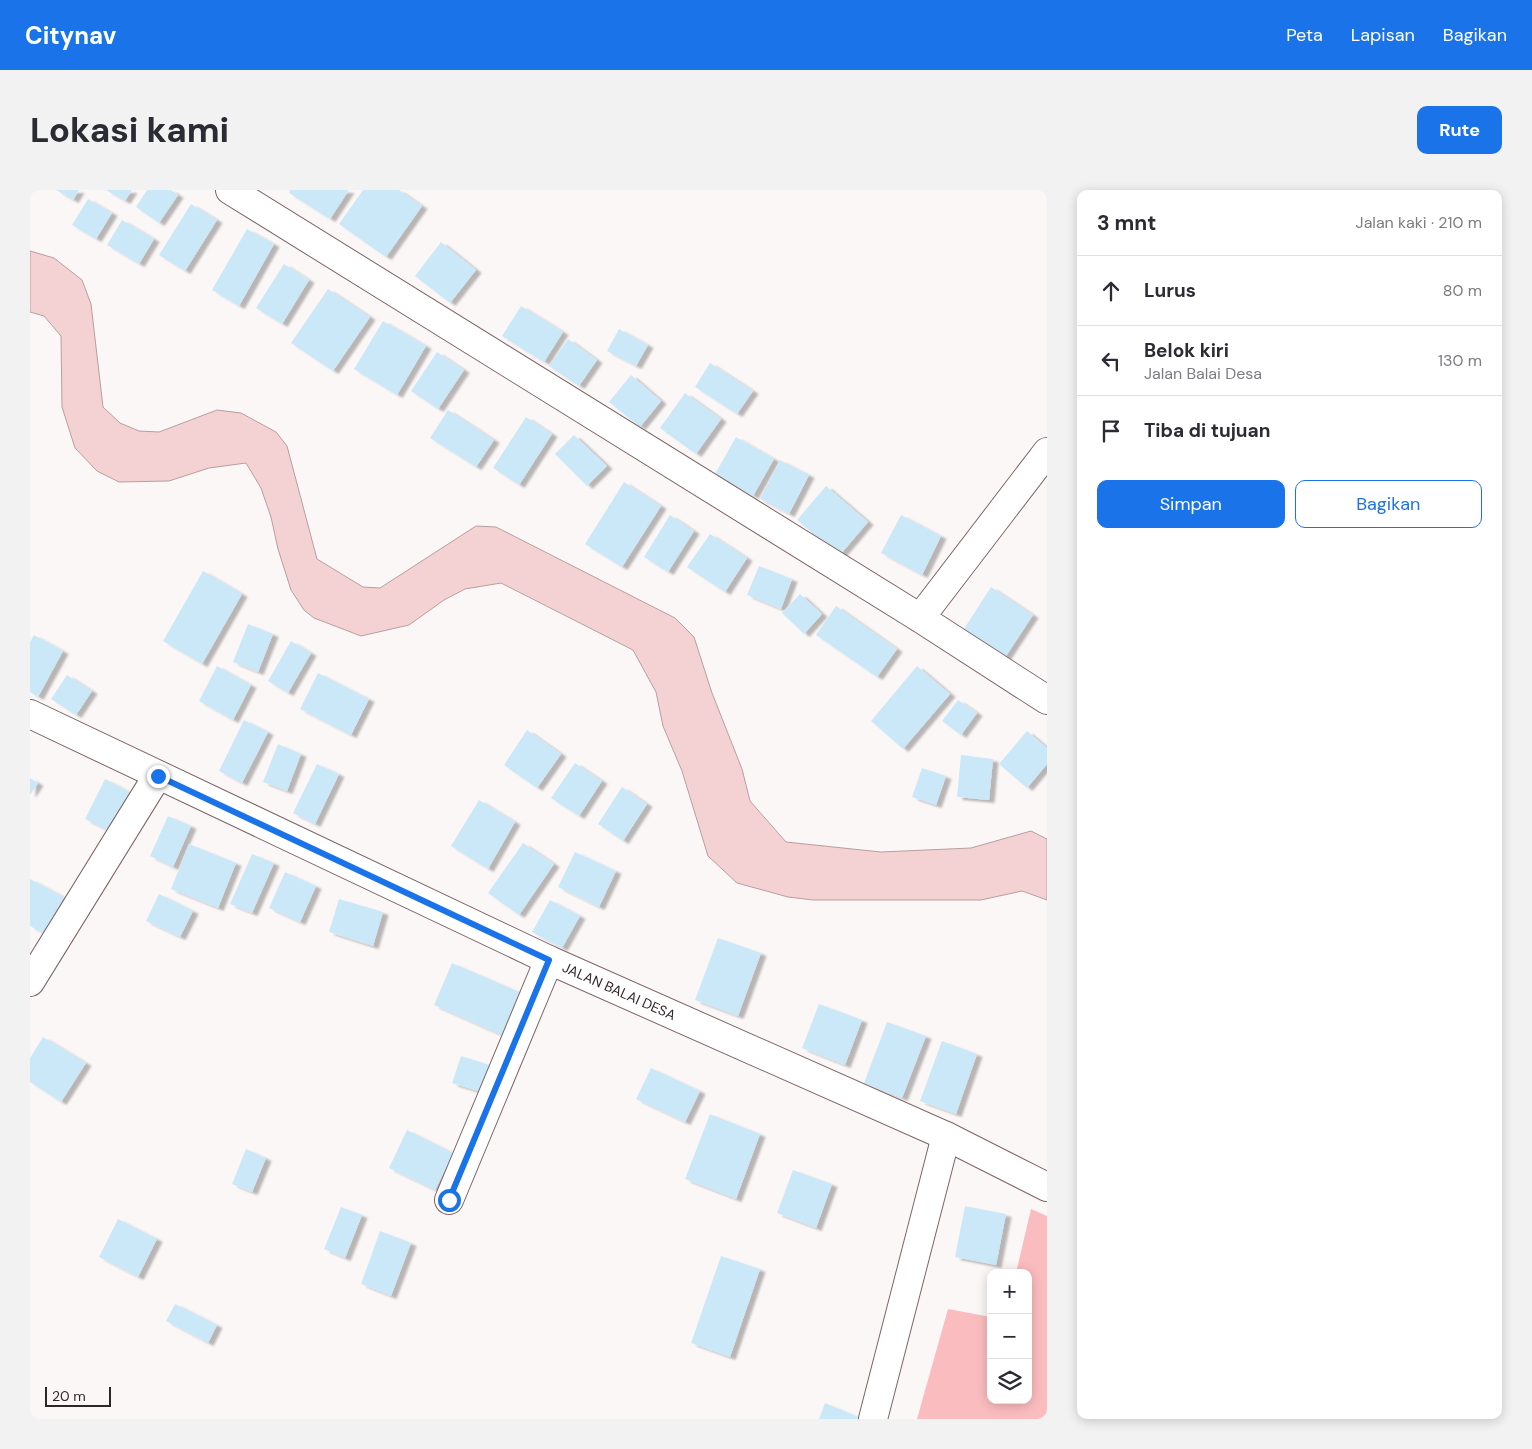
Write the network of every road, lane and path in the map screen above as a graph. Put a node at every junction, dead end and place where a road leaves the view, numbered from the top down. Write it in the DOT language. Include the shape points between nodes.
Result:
graph roads {
  1 [pos="230,190"];
  2 [pos="1047,452"];
  3 [pos="920,618"];
  4 [pos="1047,700"];
  5 [pos="30,714"];
  6 [pos="158,776"];
  7 [pos="549,960"];
  8 [pos="30,982"];
  9 [pos="946,1136"];
  10 [pos="1047,1187"];
  11 [pos="449,1200"];
  12 [pos="873,1419"];
  1 -- 3 [label="street"];
  2 -- 3 [label="street"];
  3 -- 4 [label="street"];
  5 -- 6 [label="street, JALAN BALAI DESA"];
  6 -- 7 [label="street, JALAN BALAI DESA"];
  6 -- 8 [label="street"];
  7 -- 9 [label="street, JALAN BALAI DESA"];
  7 -- 11 [label="street"];
  9 -- 10 [label="street, JALAN BALAI DESA"];
  9 -- 12 [label="street"];
}
